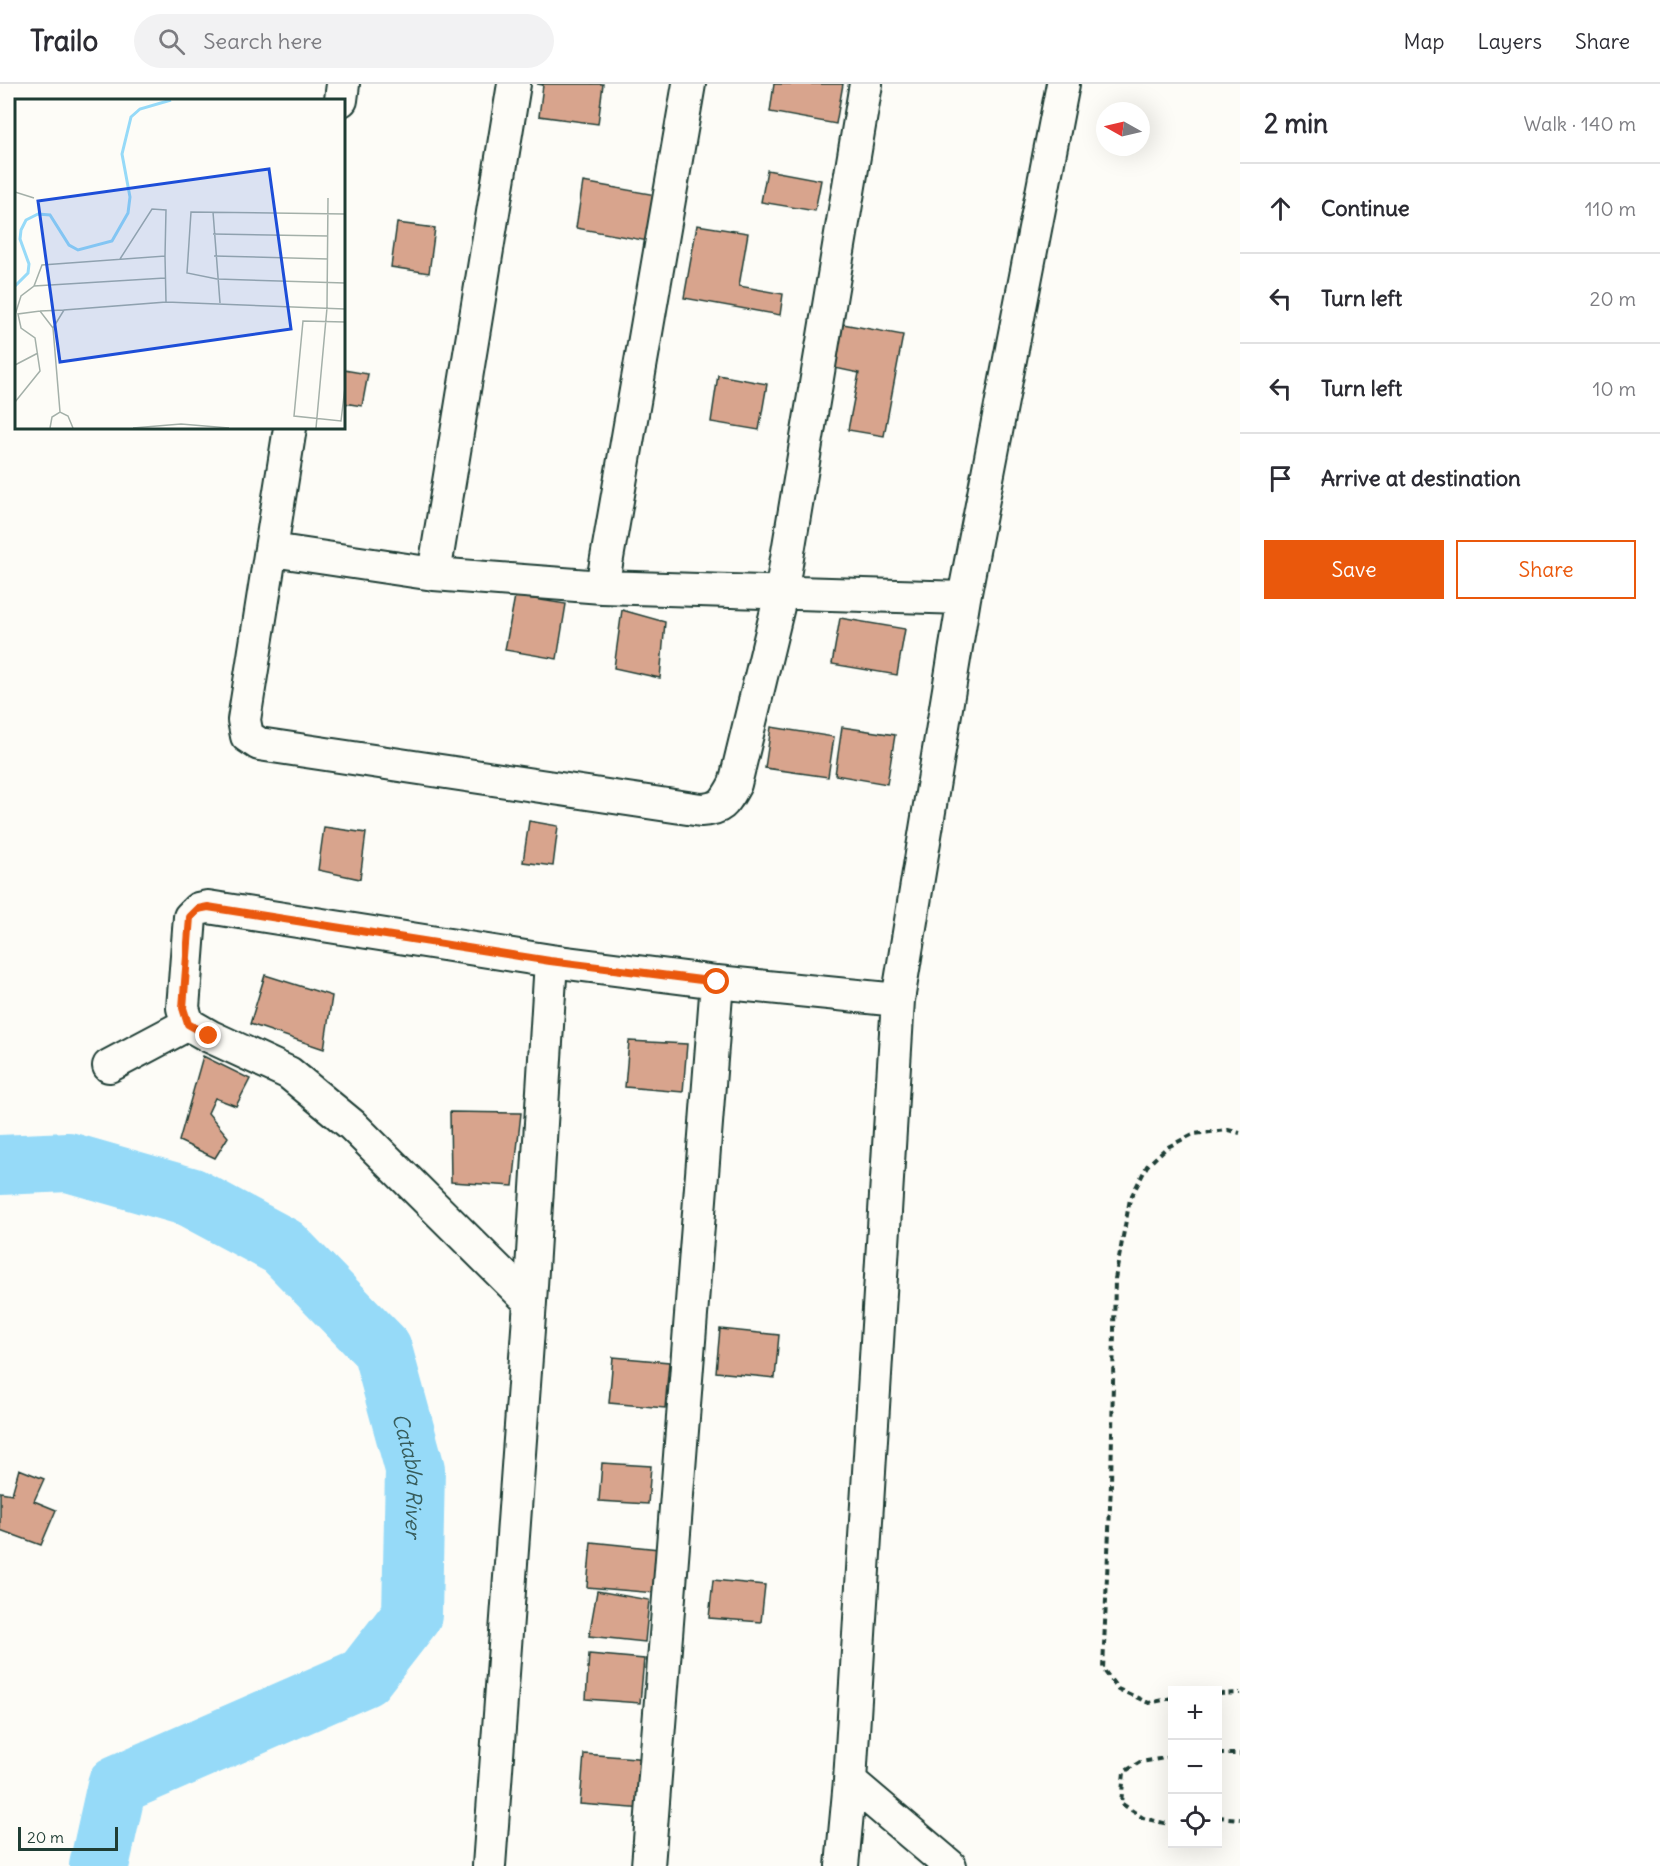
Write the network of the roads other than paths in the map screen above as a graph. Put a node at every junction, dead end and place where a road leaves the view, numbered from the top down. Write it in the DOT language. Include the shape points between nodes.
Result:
graph roads {
  1 [pos="343,84"];
  2 [pos="514,84"];
  3 [pos="689,84"];
  4 [pos="866,84"];
  5 [pos="1063,84"];
  6 [pos="341,99"];
  7 [pos="290,429"];
  8 [pos="272,550"];
  9 [pos="434,574"];
  10 [pos="602,587"];
  11 [pos="781,594"];
  12 [pos="964,598"];
  13 [pos="550,961"];
  14 [pos="717,982"];
  15 [pos="898,1000"];
  16 [pos="188,1024"];
  17 [pos="109,1066"];
  18 [pos="530,1302"];
  19 [pos="850,1781"];
  20 [pos="489,1866"];
  21 [pos="648,1866"];
  22 [pos="842,1866"];
  23 [pos="950,1866"];
  1 -- 6 [label="street"];
  2 -- 9 [label="street"];
  3 -- 10 [label="street"];
  4 -- 11 [label="street"];
  5 -- 12 [label="street"];
  7 -- 8 [label="street"];
  8 -- 9 [label="street"];
  8 -- 11 [label="street" via="244,720 247,736 259,744 701,810 716,809 735,783"];
  9 -- 10 [label="street"];
  10 -- 11 [label="street"];
  11 -- 12 [label="street"];
  12 -- 15 [label="street"];
  13 -- 14 [label="street"];
  13 -- 16 [label="street" via="208,907 198,909 190,917 183,1008"];
  13 -- 18 [label="street"];
  14 -- 15 [label="street"];
  14 -- 21 [label="street"];
  15 -- 19 [label="street"];
  16 -- 17 [label="street"];
  16 -- 18 [label="street" via="298,1080 352,1125"];
  18 -- 20 [label="street"];
  19 -- 22 [label="street"];
  19 -- 23 [label="street"];
}
